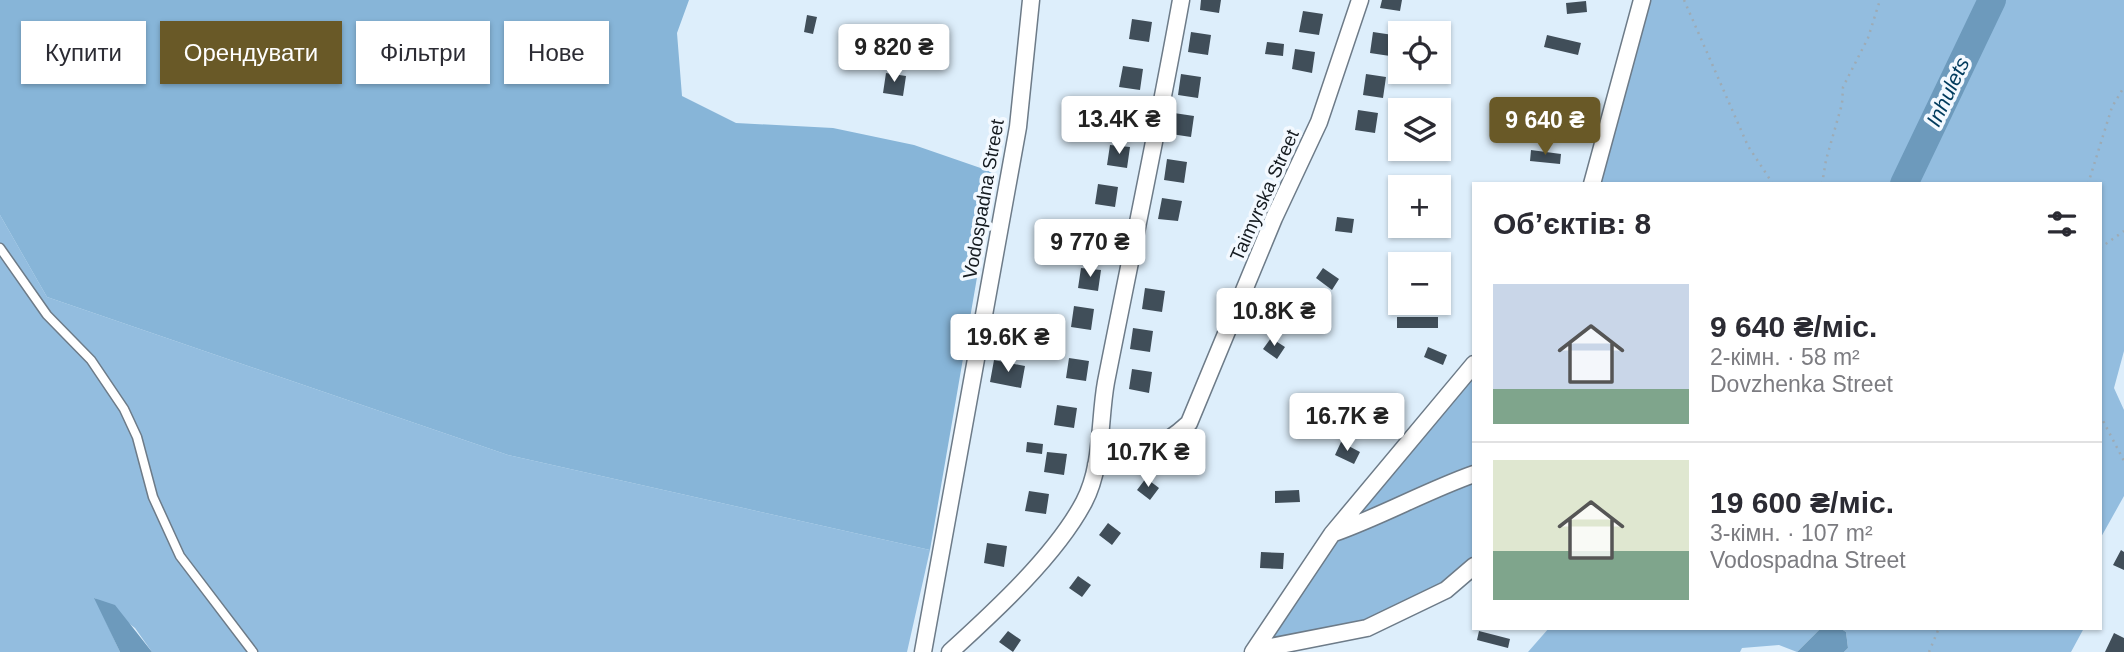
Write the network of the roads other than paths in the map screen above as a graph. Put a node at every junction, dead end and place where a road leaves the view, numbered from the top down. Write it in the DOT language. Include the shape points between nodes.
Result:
graph roads {
  1 [pos="1031,0"];
  2 [pos="1181,0"];
  3 [pos="1360,0"];
  4 [pos="1642,0"];
  5 [pos="1593,182"];
  6 [pos="0,248"];
  7 [pos="1472,366"];
  8 [pos="1096,465"];
  9 [pos="1472,475"];
  10 [pos="1332,534"];
  11 [pos="1472,568"];
  12 [pos="1254,651"];
  13 [pos="253,652"];
  14 [pos="923,652"];
  15 [pos="950,652"];
  1 -- 14 [label="street, Vodospadna Street" via="1018,127"];
  2 -- 8 [label="street" via="1105,390"];
  3 -- 8 [label="street, Taimyrska Street" via="1319,122 1189,423 1170,440 1140,455"];
  4 -- 5 [label="street"];
  6 -- 13 [label="lane" via="47,315 91,360 124,409 137,437 153,497 180,556"];
  7 -- 10 [label="street"];
  8 -- 15 [label="street" via="1086,499 1063,537"];
  9 -- 10 [label="street"];
  10 -- 12 [label="street"];
  11 -- 12 [label="street" via="1446,590 1367,628"];
}
